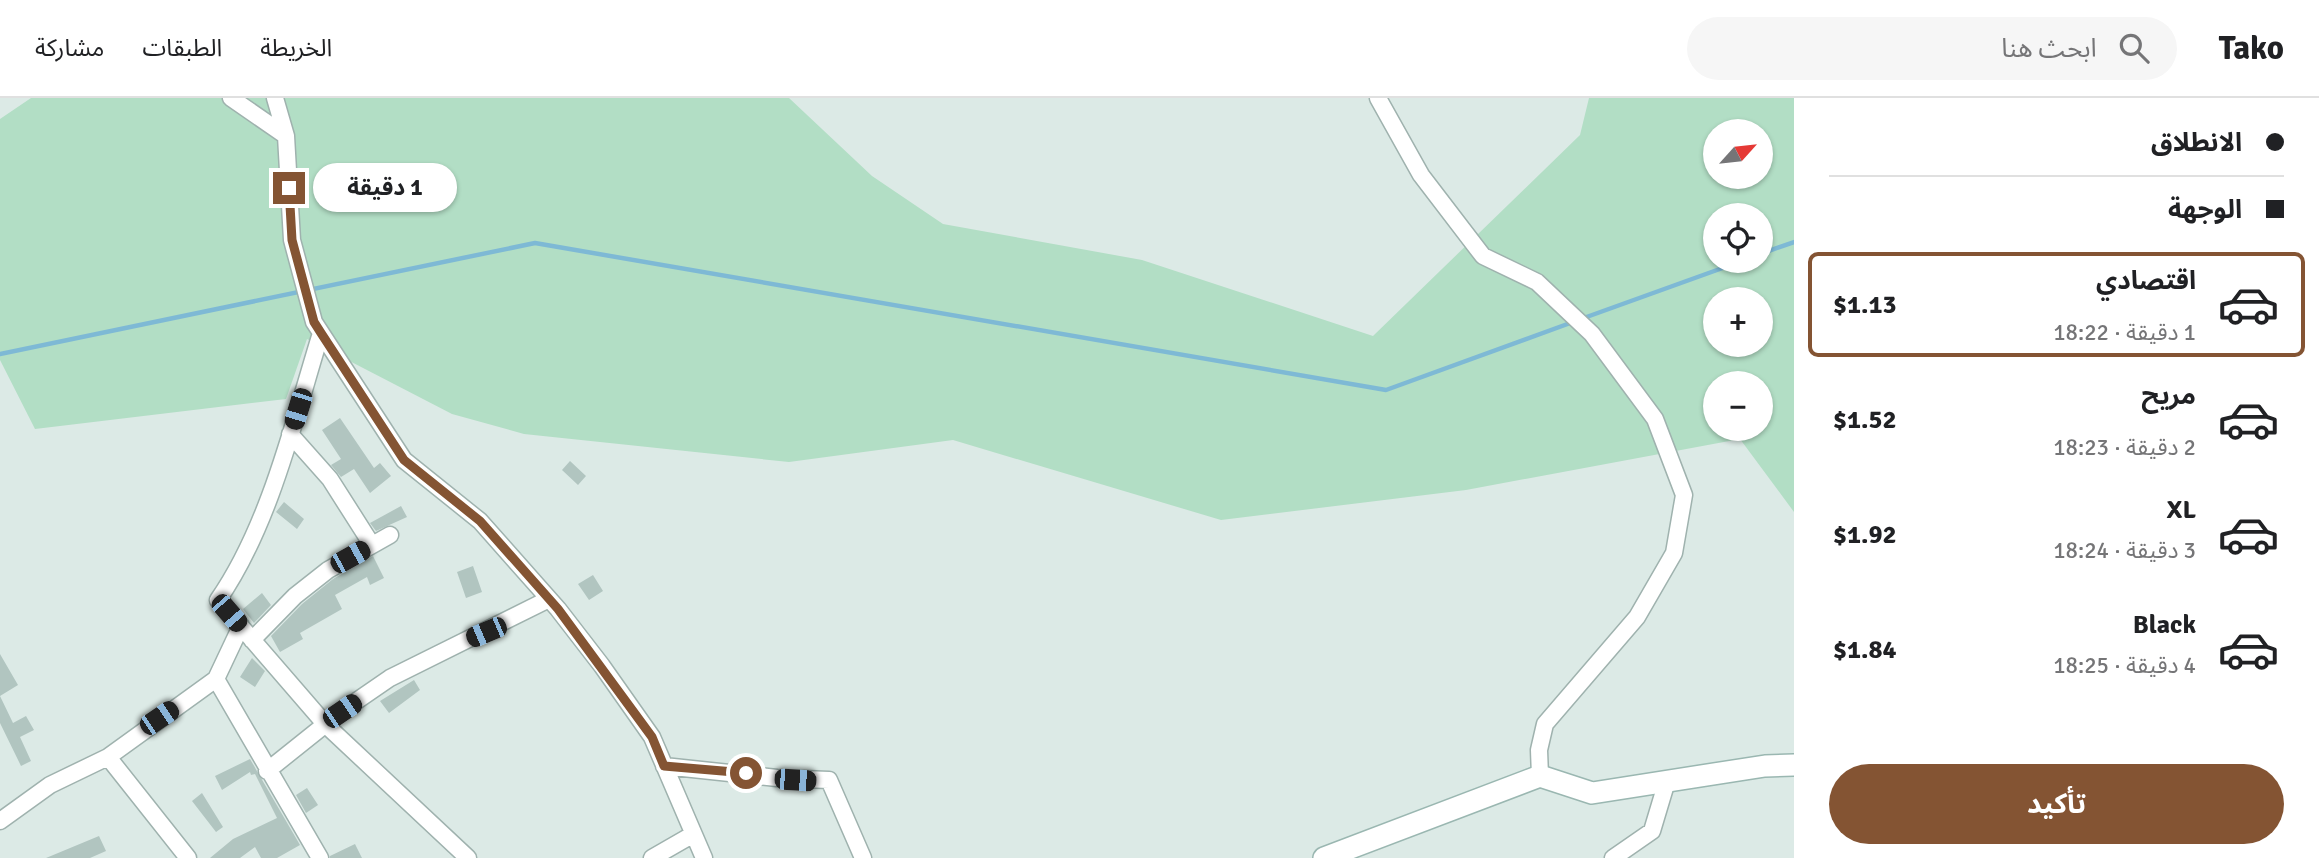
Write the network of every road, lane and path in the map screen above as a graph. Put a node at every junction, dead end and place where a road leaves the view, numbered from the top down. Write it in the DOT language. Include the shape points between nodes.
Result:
graph roads {
  1 [pos="232,98"];
  2 [pos="275,98"];
  3 [pos="1378,98"];
  4 [pos="286,136"];
  5 [pos="321,333"];
  6 [pos="290,434"];
  7 [pos="390,534"];
  8 [pos="372,545"];
  9 [pos="549,599"];
  10 [pos="241,626"];
  11 [pos="252,640"];
  12 [pos="216,678"];
  13 [pos="326,725"];
  14 [pos="108,757"];
  15 [pos="1794,765"];
  16 [pos="664,766"];
  17 [pos="267,771"];
  18 [pos="1540,776"];
  19 [pos="1667,781"];
  20 [pos="0,821"];
  21 [pos="692,835"];
  22 [pos="188,858"];
  23 [pos="320,858"];
  24 [pos="468,858"];
  25 [pos="652,858"];
  26 [pos="705,858"];
  27 [pos="863,858"];
  28 [pos="1325,858"];
  29 [pos="1613,858"];
  1 -- 4 [label="street"];
  2 -- 4 [label="street"];
  3 -- 18 [label="street" via="1421,175 1483,256 1537,282 1592,334 1655,419 1684,495 1674,553 1637,617 1545,724"];
  4 -- 5 [label="street" via="292,240"];
  5 -- 6 [label="street"];
  5 -- 9 [label="street" via="404,460 480,521"];
  6 -- 8 [label="street" via="331,478"];
  6 -- 10 [label="street" via="237,572 218,600"];
  7 -- 8 [label="street"];
  8 -- 11 [label="street" via="295,596"];
  9 -- 13 [label="street" via="390,678"];
  9 -- 16 [label="street" via="652,737"];
  10 -- 11 [label="street"];
  10 -- 12 [label="street"];
  11 -- 13 [label="street"];
  12 -- 14 [label="street"];
  12 -- 17 [label="street"];
  13 -- 17 [label="street"];
  13 -- 24 [label="street"];
  14 -- 20 [label="street" via="50,785"];
  14 -- 22 [label="street"];
  15 -- 19 [label="street"];
  16 -- 21 [label="street"];
  16 -- 27 [label="street" via="829,780"];
  17 -- 23 [label="street"];
  18 -- 19 [label="street" via="1591,793"];
  18 -- 28 [label="street"];
  19 -- 29 [label="street" via="1652,831"];
  21 -- 25 [label="street"];
  21 -- 26 [label="street"];
}
